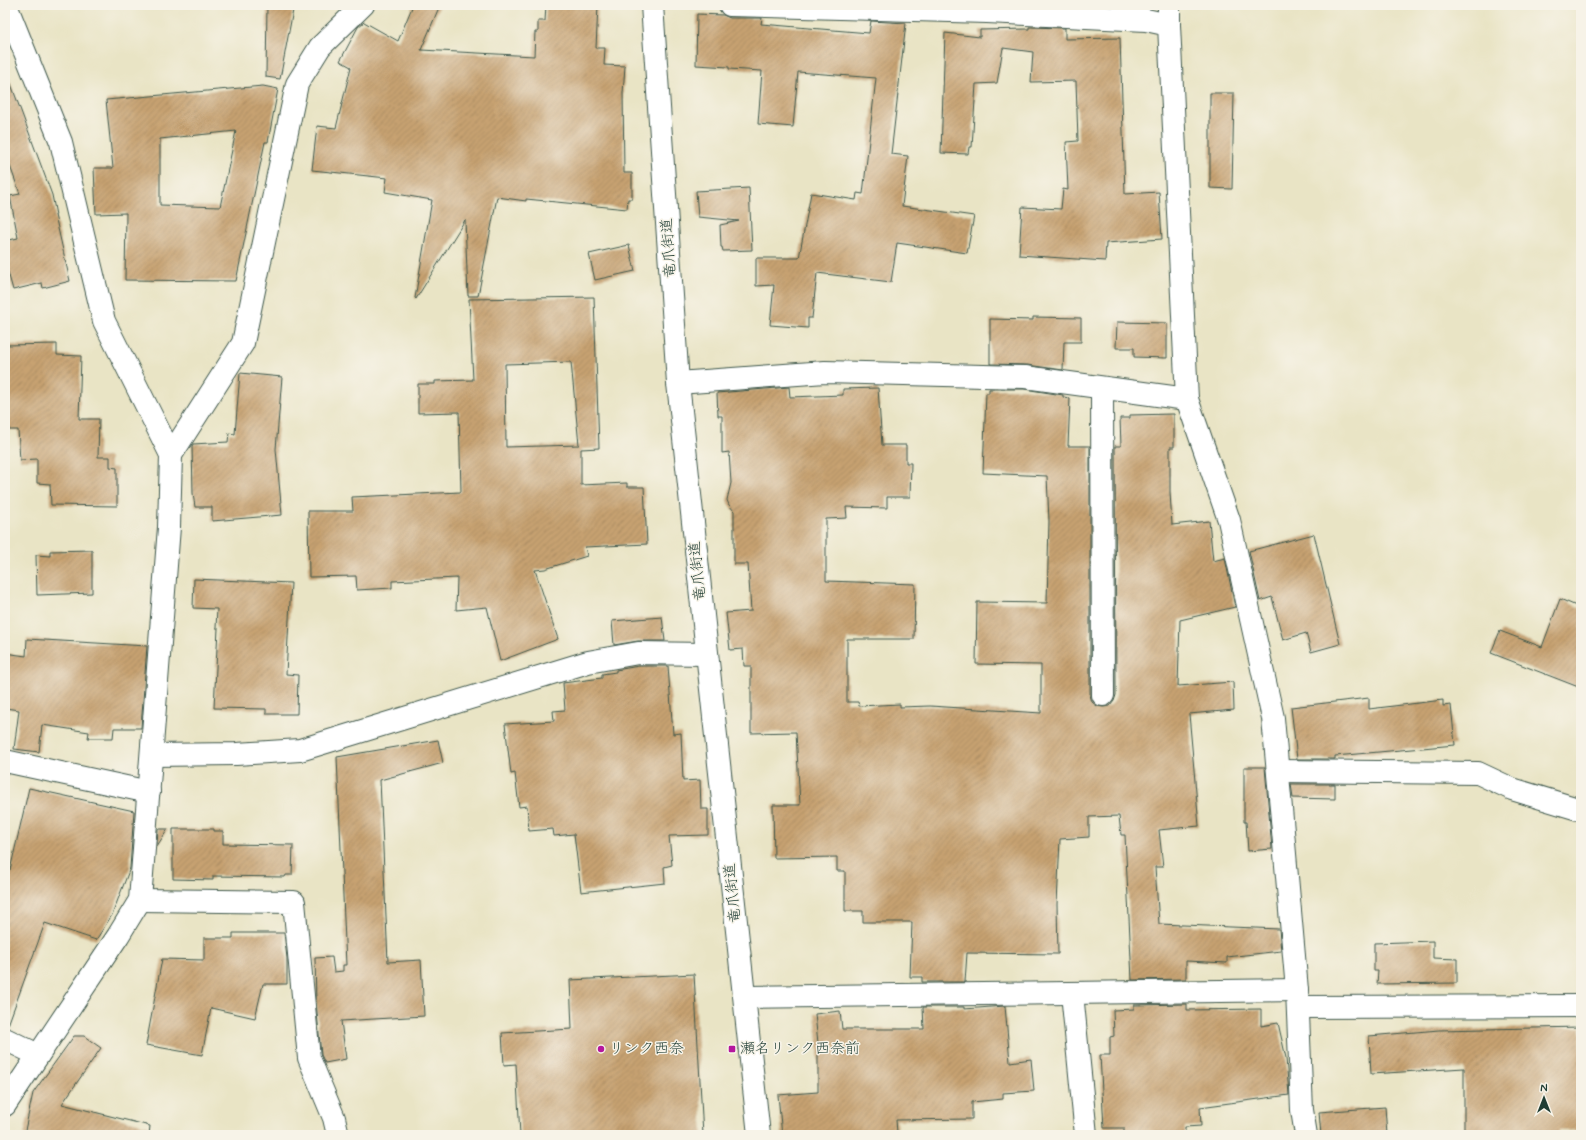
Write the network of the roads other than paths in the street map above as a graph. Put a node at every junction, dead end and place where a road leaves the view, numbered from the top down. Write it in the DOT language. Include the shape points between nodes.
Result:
graph roads {
  1 [pos="6,5"];
  2 [pos="364,5"];
  3 [pos="652,5"];
  4 [pos="730,5"];
  5 [pos="988,8"];
  6 [pos="1169,15"];
  7 [pos="678,383"];
  8 [pos="1102,388"];
  9 [pos="1187,399"];
  10 [pos="171,455"];
  11 [pos="706,654"];
  12 [pos="1103,695"];
  13 [pos="152,755"];
  14 [pos="5,761"];
  15 [pos="1278,771"];
  16 [pos="149,792"];
  17 [pos="1581,810"];
  18 [pos="140,900"];
  19 [pos="1072,993"];
  20 [pos="745,997"];
  21 [pos="1297,999"];
  22 [pos="1581,1006"];
  23 [pos="5,1039"];
  24 [pos="38,1055"];
  25 [pos="5,1105"];
  26 [pos="338,1135"];
  27 [pos="759,1135"];
  28 [pos="1086,1135"];
  29 [pos="1306,1135"];
  1 -- 10 [label="street" via="61,142 104,321"];
  2 -- 10 [label="street" via="320,47 297,84 244,343"];
  3 -- 7 [label="street, 竜爪街道"];
  4 -- 5 [label="street"];
  5 -- 6 [label="street" via="1146,20"];
  6 -- 9 [label="street"];
  7 -- 8 [label="street" via="825,372 1025,378"];
  7 -- 11 [label="street, 竜爪街道"];
  8 -- 9 [label="street"];
  8 -- 12 [label="street"];
  9 -- 15 [label="street" via="1229,520 1273,718"];
  10 -- 13 [label="street" via="169,526"];
  11 -- 13 [label="street" via="638,653 588,662 300,750"];
  11 -- 20 [label="street, 竜爪街道"];
  13 -- 16 [label="street"];
  14 -- 16 [label="street"];
  15 -- 17 [label="street" via="1478,773 1512,789"];
  15 -- 21 [label="street"];
  16 -- 18 [label="street"];
  18 -- 24 [label="street"];
  18 -- 26 [label="street" via="294,902 309,1058 334,1118"];
  19 -- 20 [label="street"];
  19 -- 21 [label="street"];
  19 -- 28 [label="street"];
  20 -- 27 [label="street, 竜爪街道"];
  21 -- 22 [label="street"];
  21 -- 29 [label="street" via="1302,1110"];
  23 -- 24 [label="street"];
  24 -- 25 [label="street"];
}
